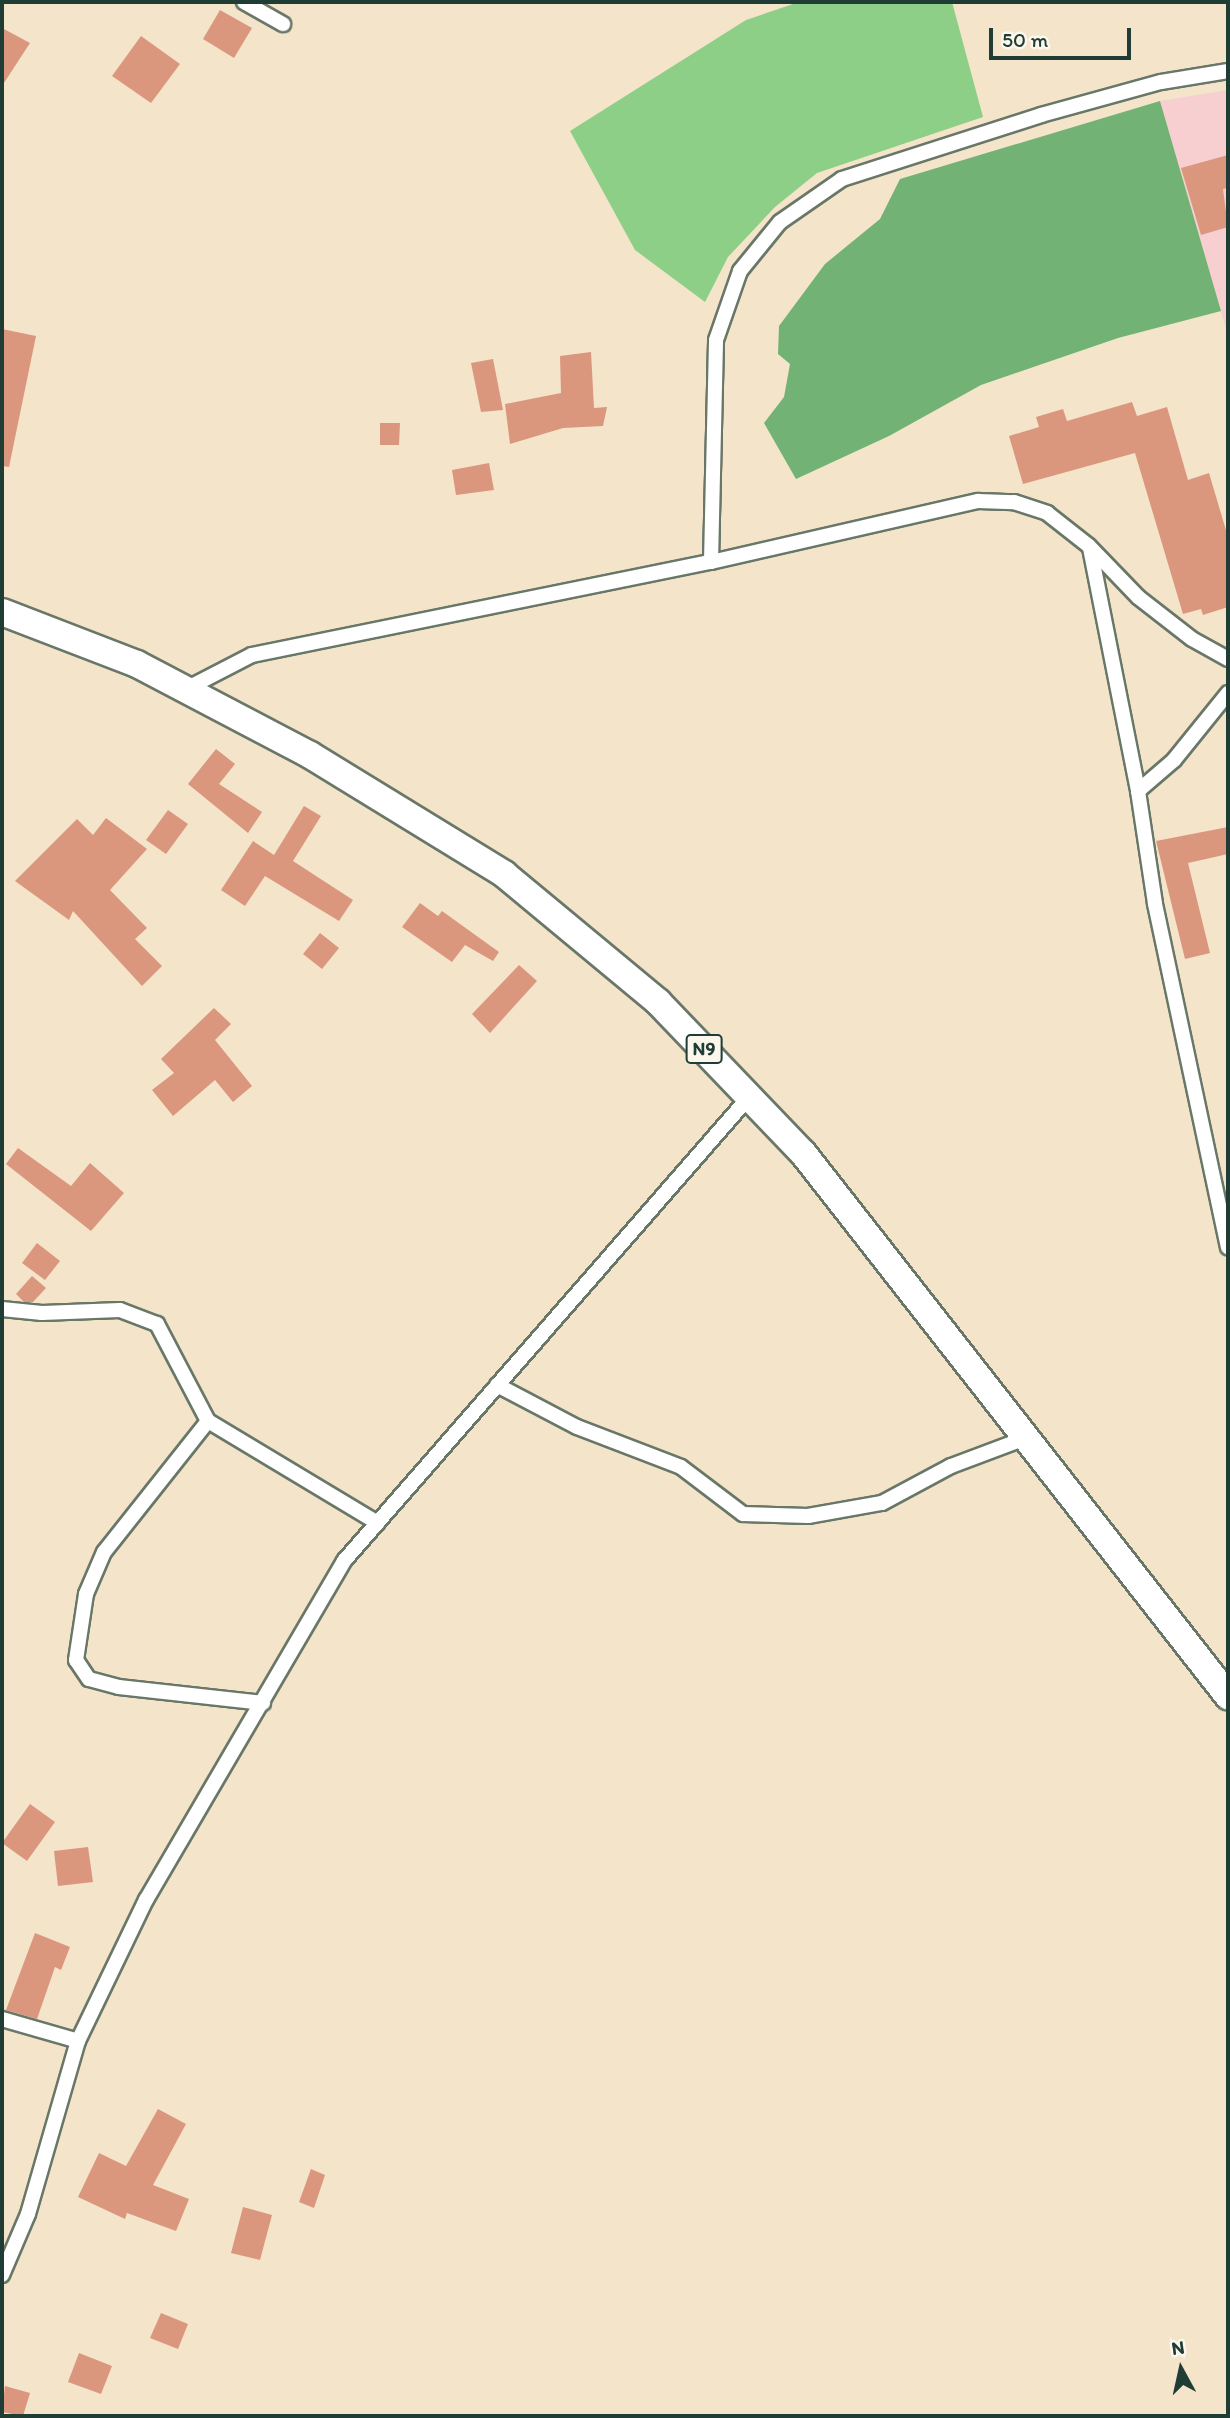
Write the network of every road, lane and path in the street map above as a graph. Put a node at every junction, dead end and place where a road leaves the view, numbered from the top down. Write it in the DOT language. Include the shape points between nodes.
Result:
graph roads {
  1 [pos="244,2"];
  2 [pos="283,24"];
  3 [pos="1228,71"];
  4 [pos="1089,546"];
  5 [pos="711,562"];
  6 [pos="2,612"];
  7 [pos="1228,659"];
  8 [pos="186,689"];
  9 [pos="1228,693"];
  10 [pos="1138,791"];
  11 [pos="749,1097"];
  12 [pos="1228,1247"];
  13 [pos="2,1308"];
  14 [pos="497,1385"];
  15 [pos="208,1421"];
  16 [pos="1028,1437"];
  17 [pos="378,1523"];
  18 [pos="1228,1696"];
  19 [pos="263,1703"];
  20 [pos="2,2019"];
  21 [pos="78,2041"];
  22 [pos="2,2275"];
  1 -- 2 [label="street"];
  3 -- 5 [label="street" via="1161,82 1041,115 842,179 779,222 740,271 716,340"];
  4 -- 5 [label="street" via="1047,513 1014,502 978,501"];
  4 -- 7 [label="street" via="1138,597 1192,639"];
  4 -- 10 [label="street"];
  5 -- 8 [label="street" via="252,655"];
  6 -- 8 [label="highway, N9" via="137,664"];
  8 -- 11 [label="highway, N9" via="321,761 504,874 659,1002"];
  9 -- 10 [label="street" via="1174,760"];
  10 -- 12 [label="street" via="1155,904"];
  11 -- 14 [label="street"];
  11 -- 16 [label="highway, N9" via="803,1153"];
  13 -- 15 [label="street" via="42,1313 120,1310 157,1324"];
  14 -- 16 [label="street" via="577,1427 681,1467 743,1514 808,1516 882,1503 951,1466"];
  14 -- 17 [label="street"];
  15 -- 17 [label="street"];
  15 -- 19 [label="street" via="104,1552 86,1594 76,1660 89,1679 119,1687"];
  16 -- 18 [label="highway, N9"];
  17 -- 19 [label="street" via="344,1561"];
  19 -- 21 [label="street" via="146,1900"];
  20 -- 21 [label="street"];
  21 -- 22 [label="street" via="28,2214"];
}
